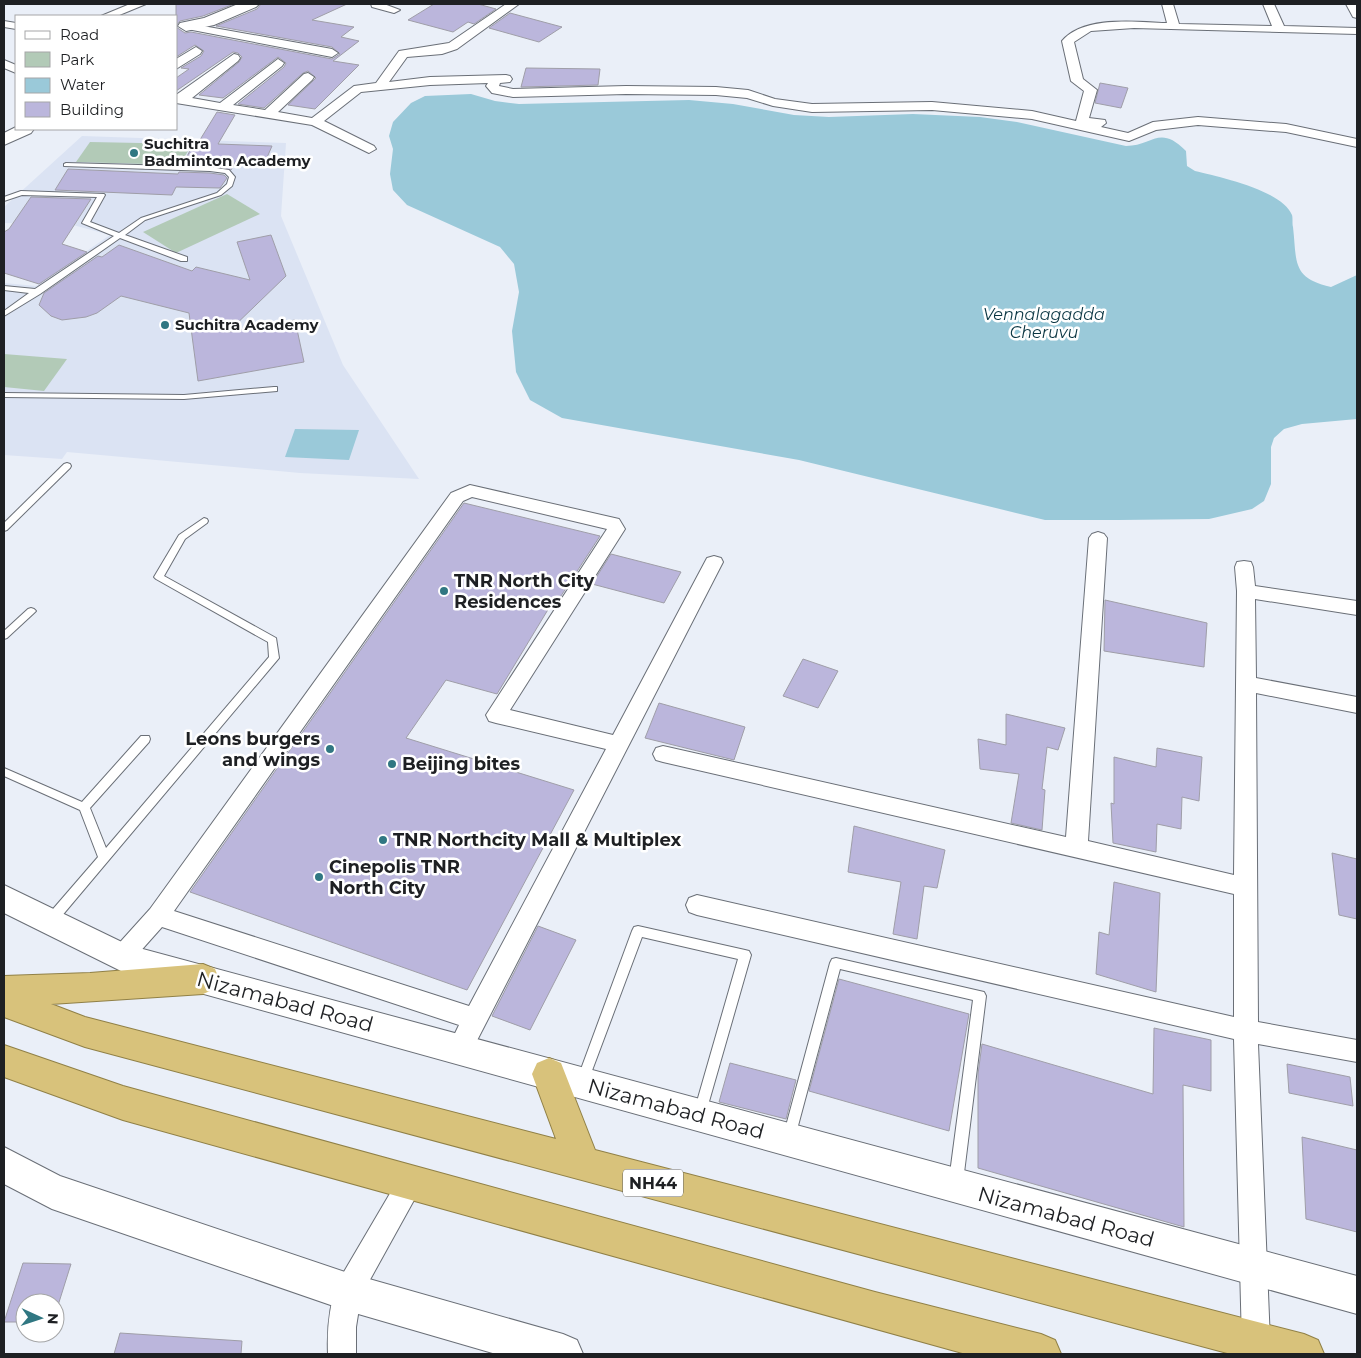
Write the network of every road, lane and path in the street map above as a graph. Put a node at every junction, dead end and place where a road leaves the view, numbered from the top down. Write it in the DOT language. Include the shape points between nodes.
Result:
graph roads {
  1 [pos="140,4"];
  2 [pos="234,4"];
  3 [pos="251,4"];
  4 [pos="376,4"];
  5 [pos="512,4"];
  6 [pos="1168,4"];
  7 [pos="1269,4"];
  8 [pos="1351,4"];
  9 [pos="394,10"];
  10 [pos="1357,14"];
  11 [pos="110,15"];
  12 [pos="1174,26"];
  13 [pos="1279,28"];
  14 [pos="181,29"];
  15 [pos="1357,31"];
  16 [pos="297,48"];
  17 [pos="196,50"];
  18 [pos="332,53"];
  19 [pos="234,58"];
  20 [pos="178,64"];
  21 [pos="308,78"];
  22 [pos="606,78"];
  23 [pos="642,78"];
  24 [pos="660,78"];
  25 [pos="497,79"];
  26 [pos="515,79"];
  27 [pos="380,86"];
  28 [pos="676,92"];
  29 [pos="179,100"];
  30 [pos="224,106"];
  31 [pos="268,114"];
  32 [pos="315,122"];
  33 [pos="1148,128"];
  34 [pos="23,130"];
  35 [pos="4,140"];
  36 [pos="1357,143"];
  37 [pos="369,149"];
  38 [pos="66,164"];
  39 [pos="4,199"];
  40 [pos="121,235"];
  41 [pos="184,259"];
  42 [pos="4,288"];
  43 [pos="37,292"];
  44 [pos="4,314"];
  45 [pos="274,389"];
  46 [pos="4,395"];
  47 [pos="67,466"];
  48 [pos="204,521"];
  49 [pos="4,528"];
  50 [pos="1098,538"];
  51 [pos="714,562"];
  52 [pos="1244,567"];
  53 [pos="1246,591"];
  54 [pos="1357,608"];
  55 [pos="31,612"];
  56 [pos="4,636"];
  57 [pos="1246,684"];
  58 [pos="1357,705"];
  59 [pos="145,739"];
  60 [pos="618,744"];
  61 [pos="663,754"];
  62 [pos="4,772"];
  63 [pos="84,807"];
  64 [pos="1076,848"];
  65 [pos="104,858"];
  66 [pos="1247,887"];
  67 [pos="4,898"];
  68 [pos="697,905"];
  69 [pos="158,916"];
  70 [pos="51,921"];
  71 [pos="121,957"];
  72 [pos="203,979"];
  73 [pos="4,991"];
  74 [pos="4,1002"];
  75 [pos="475,1019"];
  76 [pos="1247,1031"];
  77 [pos="459,1050"];
  78 [pos="1357,1051"];
  79 [pos="4,1061"];
  80 [pos="565,1079"];
  81 [pos="699,1116"];
  82 [pos="788,1140"];
  83 [pos="583,1164"];
  84 [pos="4,1165"];
  85 [pos="411,1182"];
  86 [pos="955,1186"];
  87 [pos="1252,1268"];
  88 [pos="348,1292"];
  89 [pos="1357,1295"];
  90 [pos="1256,1342"];
  91 [pos="342,1354"];
  92 [pos="563,1354"];
  93 [pos="1041,1354"];
  94 [pos="1304,1354"];
  1 -- 11 [label="street"];
  2 -- 14 [label="main road"];
  3 -- 14 [label="main road"];
  4 -- 9 [label="street"];
  5 -- 27 [label="street" via="453,46 403,54"];
  6 -- 12 [label="street"];
  7 -- 13 [label="street"];
  8 -- 10 [label="street"];
  12 -- 13 [label="street"];
  12 -- 33 [label="street" via="1134,24 1088,28 1068,41 1077,81 1091,90 1082,121"];
  13 -- 15 [label="street"];
  14 -- 16 [label="street"];
  16 -- 18 [label="street"];
  16 -- 30 [label="street"];
  17 -- 20 [label="street"];
  19 -- 29 [label="street"];
  21 -- 31 [label="street"];
  22 -- 23 [label="street"];
  24 -- 28 [label="street"];
  25 -- 26 [label="street"];
  25 -- 27 [label="street"];
  25 -- 28 [label="street" via="492,86 496,90 513,92"];
  27 -- 32 [label="street" via="358,89"];
  28 -- 33 [label="street" via="732,92 812,108 885,105 1032,115 1129,138"];
  29 -- 30 [label="street"];
  30 -- 31 [label="street"];
  31 -- 32 [label="street"];
  32 -- 37 [label="street"];
  33 -- 36 [label="street" via="1198,121 1247,124 1286,128"];
  34 -- 35 [label="main road"];
  38 -- 40 [label="lane" via="210,169 227,171 232,177 230,185 219,194 143,219"];
  39 -- 40 [label="lane" via="21,193 102,194 86,223"];
  40 -- 41 [label="lane"];
  40 -- 43 [label="lane"];
  42 -- 43 [label="lane"];
  43 -- 44 [label="lane"];
  45 -- 46 [label="lane" via="184,397"];
  47 -- 49 [label="lane"];
  48 -- 65 [label="lane" via="182,537 159,577 273,640 274,658"];
  50 -- 64 [label="street"];
  51 -- 60 [label="street"];
  52 -- 53 [label="street"];
  53 -- 54 [label="street"];
  53 -- 57 [label="street"];
  55 -- 56 [label="lane"];
  57 -- 58 [label="street"];
  57 -- 66 [label="street"];
  59 -- 63 [label="lane"];
  60 -- 69 [label="street" via="496,715 616,529 613,523 485,493 462,493"];
  60 -- 75 [label="street"];
  61 -- 64 [label="street"];
  62 -- 63 [label="lane"];
  63 -- 65 [label="lane"];
  64 -- 66 [label="street"];
  65 -- 70 [label="lane"];
  66 -- 76 [label="street"];
  67 -- 70 [label="main road, Nizamabad Road"];
  68 -- 76 [label="street"];
  69 -- 71 [label="street"];
  69 -- 75 [label="street"];
  70 -- 71 [label="main road, Nizamabad Road"];
  71 -- 72 [label="main road, Nizamabad Road"];
  72 -- 73 [label="highway"];
  72 -- 77 [label="main road, Nizamabad Road"];
  74 -- 83 [label="highway, NH44" via="85,1032"];
  75 -- 77 [label="street"];
  76 -- 78 [label="street"];
  76 -- 87 [label="street"];
  77 -- 80 [label="main road, Nizamabad Road"];
  79 -- 85 [label="highway" via="123,1102"];
  80 -- 81 [label="main road, Nizamabad Road"];
  80 -- 81 [label="lane" via="638,931 746,955"];
  80 -- 83 [label="highway"];
  81 -- 82 [label="main road, Nizamabad Road"];
  82 -- 86 [label="main road, Nizamabad Road"];
  82 -- 86 [label="lane" via="836,963 980,996"];
  83 -- 90 [label="highway, NH44"];
  84 -- 88 [label="main road" via="52,1191"];
  85 -- 88 [label="street"];
  85 -- 93 [label="highway"];
  86 -- 87 [label="main road, Nizamabad Road"];
  87 -- 89 [label="main road, Nizamabad Road"];
  87 -- 90 [label="street"];
  88 -- 91 [label="street" via="342,1327"];
  88 -- 92 [label="main road"];
  90 -- 94 [label="highway, NH44"];
}
